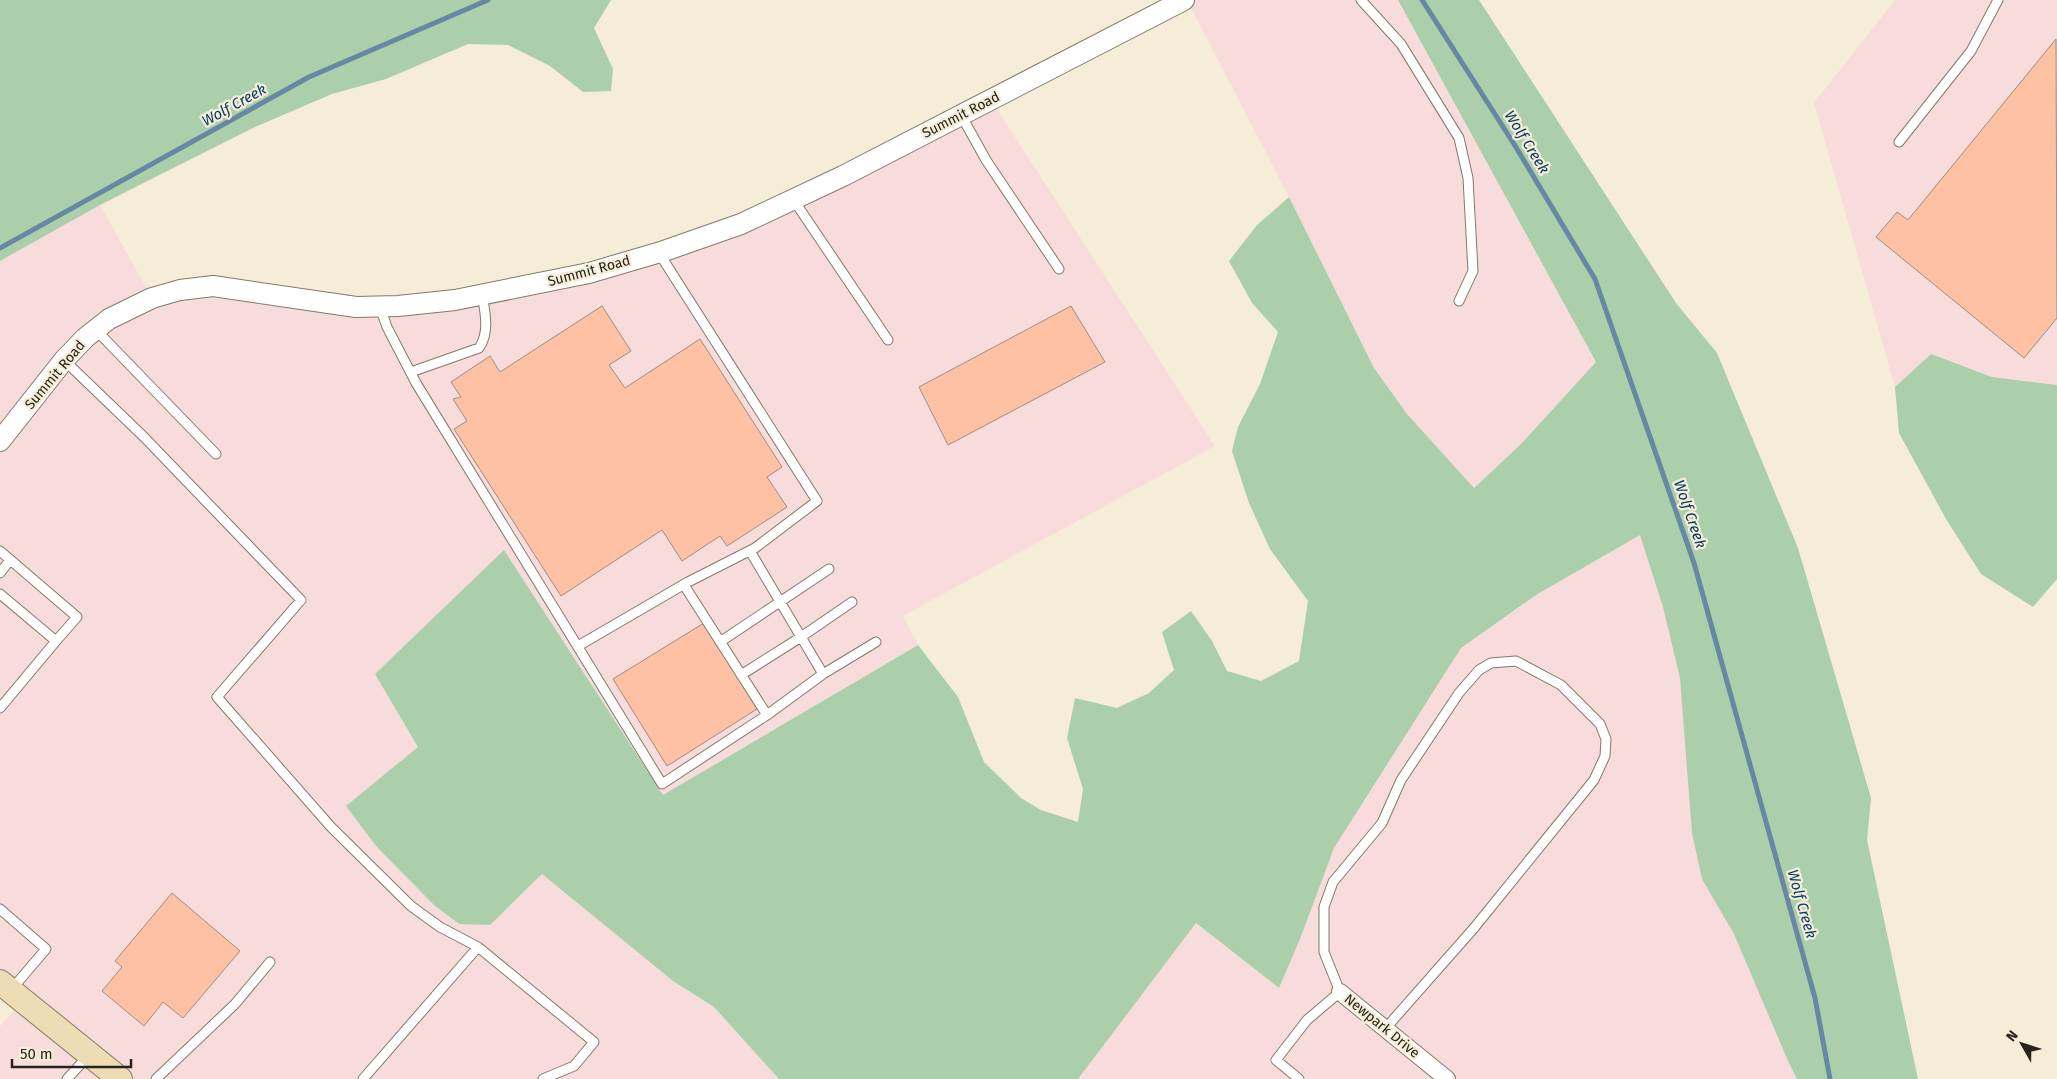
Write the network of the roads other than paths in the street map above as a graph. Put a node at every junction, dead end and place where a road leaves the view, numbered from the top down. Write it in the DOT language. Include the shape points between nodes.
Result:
graph roads {
  1 [pos="1184,0"];
  2 [pos="1361,0"];
  3 [pos="1998,0"];
  4 [pos="960,115"];
  5 [pos="1899,142"];
  6 [pos="793,199"];
  7 [pos="658,253"];
  8 [pos="1059,269"];
  9 [pos="482,294"];
  10 [pos="1459,301"];
  11 [pos="380,306"];
  12 [pos="96,329"];
  13 [pos="888,340"];
  14 [pos="64,360"];
  15 [pos="411,372"];
  16 [pos="0,441"];
  17 [pos="216,454"];
  18 [pos="0,551"];
  19 [pos="750,551"];
  20 [pos="10,560"];
  21 [pos="830,569"];
  22 [pos="0,573"];
  23 [pos="684,585"];
  24 [pos="0,594"];
  25 [pos="780,601"];
  26 [pos="852,602"];
  27 [pos="801,637"];
  28 [pos="56,642"];
  29 [pos="720,642"];
  30 [pos="876,642"];
  31 [pos="578,646"];
  32 [pos="823,674"];
  33 [pos="741,675"];
  34 [pos="0,708"];
  35 [pos="767,715"];
  36 [pos="0,909"];
  37 [pos="478,947"];
  38 [pos="270,962"];
  39 [pos="6,986"];
  40 [pos="1340,992"];
  41 [pos="1386,1029"];
  42 [pos="90,1054"];
  43 [pos="67,1079"];
  44 [pos="120,1079"];
  45 [pos="156,1079"];
  46 [pos="363,1079"];
  47 [pos="543,1079"];
  48 [pos="1299,1079"];
  49 [pos="1446,1079"];
  1 -- 4 [label="street, Summit Road"];
  2 -- 10 [label="lane" via="1401,44 1459,138 1468,178 1473,271"];
  3 -- 5 [label="lane" via="1971,51"];
  4 -- 6 [label="street, Summit Road"];
  4 -- 8 [label="lane"];
  6 -- 7 [label="street, Summit Road" via="741,224"];
  6 -- 13 [label="lane"];
  7 -- 9 [label="street, Summit Road" via="579,275"];
  7 -- 19 [label="lane" via="817,501"];
  9 -- 11 [label="street, Summit Road" via="427,304"];
  9 -- 15 [label="lane" via="486,318 484,341 480,348"];
  11 -- 12 [label="street, Summit Road" via="340,305 207,286 180,290 138,303"];
  11 -- 15 [label="lane" via="387,327"];
  12 -- 14 [label="street, Summit Road"];
  12 -- 17 [label="lane"];
  14 -- 16 [label="street, Summit Road"];
  14 -- 37 [label="lane" via="144,437 300,600 217,697 331,827 411,906 440,927"];
  15 -- 31 [label="lane"];
  18 -- 20 [label="lane"];
  19 -- 23 [label="lane"];
  19 -- 25 [label="lane"];
  20 -- 22 [label="lane"];
  20 -- 28 [label="lane" via="77,617"];
  21 -- 25 [label="lane"];
  23 -- 29 [label="lane"];
  23 -- 31 [label="lane"];
  24 -- 28 [label="lane"];
  25 -- 27 [label="lane"];
  25 -- 29 [label="lane"];
  26 -- 27 [label="lane"];
  27 -- 32 [label="lane"];
  27 -- 33 [label="lane"];
  28 -- 34 [label="lane"];
  29 -- 33 [label="lane"];
  30 -- 32 [label="lane"];
  31 -- 35 [label="lane" via="662,784"];
  32 -- 35 [label="lane"];
  33 -- 35 [label="lane"];
  36 -- 39 [label="lane" via="46,949"];
  37 -- 46 [label="lane"];
  37 -- 47 [label="lane" via="594,1042 574,1066"];
  38 -- 45 [label="lane" via="235,1004"];
  39 -- 42 [label="main road"];
  40 -- 41 [label="street, Newpark Drive"];
  40 -- 41 [label="lane" via="1324,952 1324,907 1333,882 1382,823 1401,780 1459,693 1479,670 1491,663 1516,661 1561,685 1600,724 1606,739 1605,756 1594,780 1474,928"];
  40 -- 48 [label="lane" via="1307,1020 1276,1060"];
  41 -- 49 [label="street, Newpark Drive"];
  42 -- 43 [label="lane"];
  42 -- 44 [label="main road"];
}
